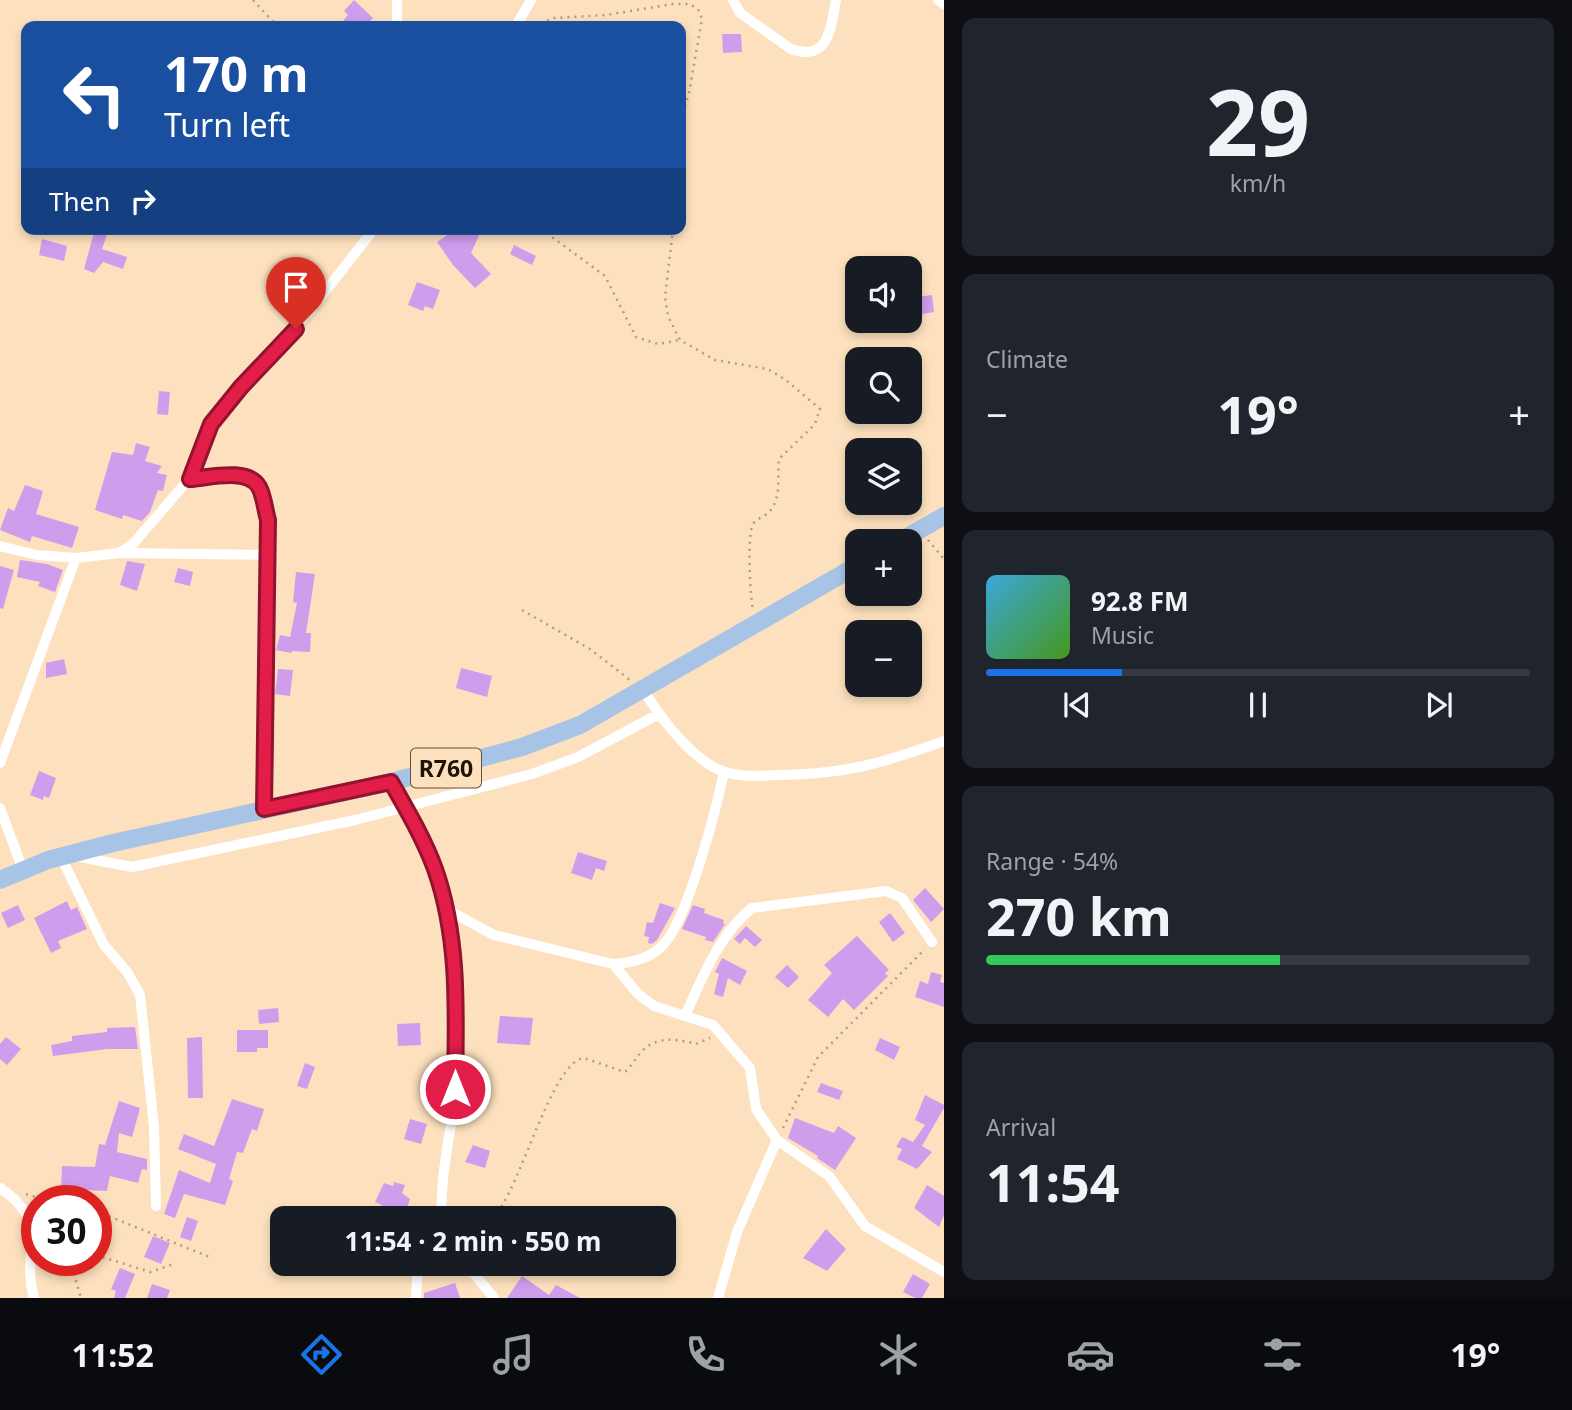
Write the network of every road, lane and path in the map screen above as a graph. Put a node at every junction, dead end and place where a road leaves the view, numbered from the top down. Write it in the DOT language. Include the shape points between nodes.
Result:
graph roads {
  1 [pos="253,0"];
  2 [pos="397,0"];
  3 [pos="531,0"];
  4 [pos="733,0"];
  5 [pos="836,0"];
  6 [pos="938,0"];
  7 [pos="944,4"];
  8 [pos="272,21"];
  9 [pos="397,21"];
  10 [pos="519,21"];
  11 [pos="546,21"];
  12 [pos="686,105"];
  13 [pos="369,235"];
  14 [pos="549,235"];
  15 [pos="672,235"];
  16 [pos="680,340"];
  17 [pos="190,479"];
  18 [pos="944,516"];
  19 [pos="920,529"];
  20 [pos="922,532"];
  21 [pos="0,546"];
  22 [pos="119,553"];
  23 [pos="267,555"];
  24 [pos="76,558"];
  25 [pos="944,559"];
  26 [pos="845,572"];
  27 [pos="522,610"];
  28 [pos="760,621"];
  29 [pos="643,690"];
  30 [pos="659,714"];
  31 [pos="944,741"];
  32 [pos="0,763"];
  33 [pos="724,772"];
  34 [pos="391,782"];
  35 [pos="405,807"];
  36 [pos="0,808"];
  37 [pos="264,809"];
  38 [pos="66,856"];
  39 [pos="23,870"];
  40 [pos="0,880"];
  41 [pos="446,909"];
  42 [pos="932,942"];
  43 [pos="613,964"];
  44 [pos="685,1016"];
  45 [pos="721,1033"];
  46 [pos="777,1140"];
  47 [pos="0,1188"];
  48 [pos="156,1206"];
  49 [pos="443,1206"];
  50 [pos="502,1206"];
  51 [pos="112,1217"];
  52 [pos="212,1258"];
  53 [pos="112,1260"];
  54 [pos="174,1264"];
  55 [pos="944,1272"];
  56 [pos="74,1276"];
  57 [pos="417,1276"];
  58 [pos="476,1276"];
  59 [pos="34,1298"];
  60 [pos="80,1298"];
  61 [pos="416,1298"];
  62 [pos="494,1298"];
  63 [pos="718,1298"];
  1 -- 8 [label="path"];
  2 -- 9 [label="street"];
  3 -- 10 [label="street"];
  4 -- 5 [label="street" via="740,13 800,53 821,47 830,35"];
  6 -- 7 [label="street"];
  11 -- 12 [label="path" via="673,4 698,9 702,19"];
  13 -- 17 [label="street" via="310,312 211,424"];
  14 -- 16 [label="path" via="605,276 636,337 658,344"];
  15 -- 16 [label="path" via="665,297"];
  16 -- 28 [label="path" via="715,360 768,369 820,409 816,424 779,459 775,501 750,532 750,597"];
  17 -- 22 [label="street" via="133,544"];
  17 -- 23 [label="street" via="252,479 260,488 268,520"];
  18 -- 19 [label="main road"];
  20 -- 25 [label="path"];
  21 -- 24 [label="street"];
  22 -- 23 [label="street"];
  22 -- 24 [label="street"];
  23 -- 37 [label="street"];
  24 -- 32 [label="street"];
  26 -- 28 [label="main road, R760"];
  27 -- 29 [label="path" via="590,649"];
  28 -- 29 [label="main road, R760"];
  29 -- 30 [label="street"];
  29 -- 34 [label="main road, R760" via="580,725 522,747"];
  30 -- 33 [label="street" via="708,764"];
  30 -- 35 [label="street" via="555,765"];
  31 -- 33 [label="street" via="841,773 746,776"];
  33 -- 43 [label="street" via="679,920 662,946 644,958"];
  34 -- 35 [label="street"];
  34 -- 37 [label="main road, R760"];
  35 -- 38 [label="street" via="132,867"];
  35 -- 41 [label="street" via="435,869"];
  36 -- 39 [label="street"];
  37 -- 38 [label="main road, R760"];
  38 -- 39 [label="main road, R760"];
  38 -- 48 [label="street" via="104,945 140,995 154,1127"];
  39 -- 40 [label="main road, R760"];
  41 -- 43 [label="street" via="494,935"];
  41 -- 49 [label="street" via="455,961 455,1089"];
  42 -- 44 [label="street" via="902,898 886,891 752,908 741,917 705,972"];
  42 -- 46 [label="path" via="818,1057"];
  43 -- 44 [label="street" via="654,1006"];
  44 -- 45 [label="street" via="705,1021"];
  45 -- 46 [label="street" via="750,1068 757,1108"];
  45 -- 50 [label="path" via="696,1044 676,1039 651,1045 625,1072 584,1058 570,1064"];
  46 -- 55 [label="street" via="829,1175 864,1226"];
  46 -- 63 [label="street" via="737,1232"];
  47 -- 59 [label="street" via="19,1201 27,1217 33,1240 29,1280"];
  51 -- 52 [label="path"];
  53 -- 54 [label="path" via="150,1272"];
  56 -- 60 [label="path"];
  57 -- 61 [label="street"];
  58 -- 62 [label="street"];
}
